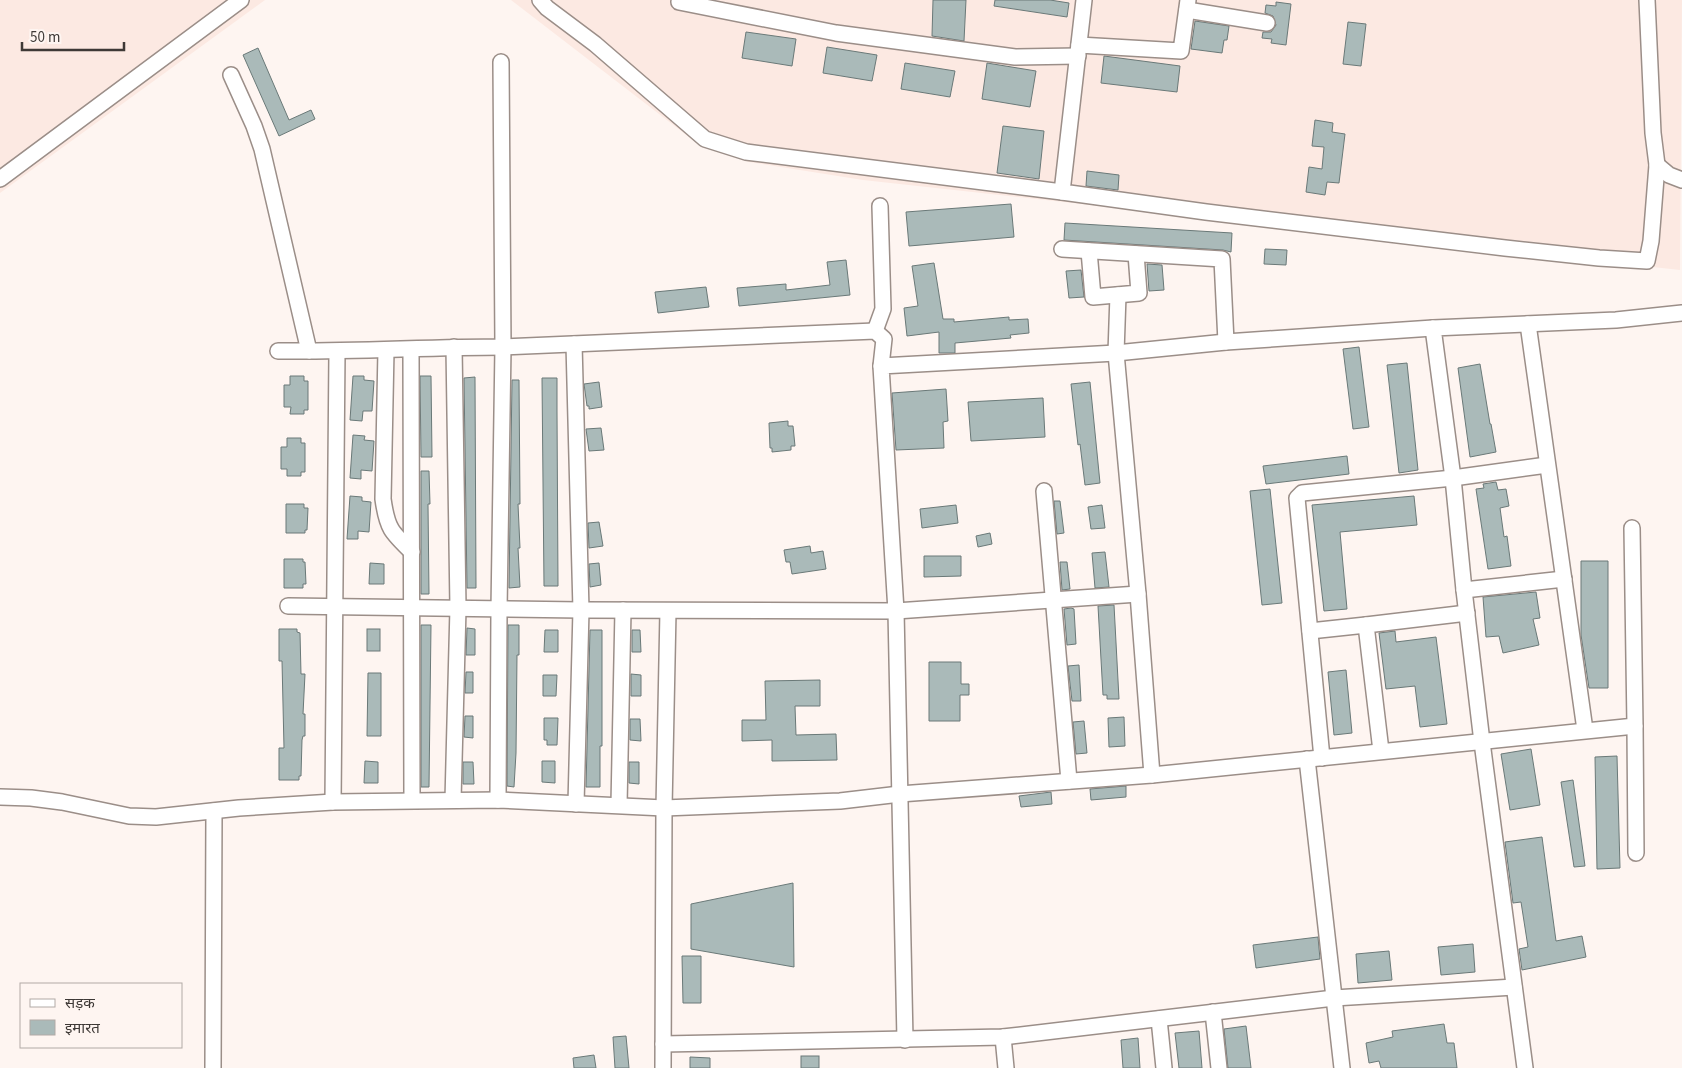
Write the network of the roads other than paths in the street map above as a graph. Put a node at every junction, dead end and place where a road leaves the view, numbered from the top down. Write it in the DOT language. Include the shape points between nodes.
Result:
graph roads {
  1 [pos="241,0"];
  2 [pos="540,0"];
  3 [pos="1084,0"];
  4 [pos="1647,0"];
  5 [pos="679,2"];
  6 [pos="1187,5"];
  7 [pos="1267,23"];
  8 [pos="1078,50"];
  9 [pos="501,62"];
  10 [pos="231,75"];
  11 [pos="1657,165"];
  12 [pos="0,179"];
  13 [pos="1682,180"];
  14 [pos="1062,192"];
  15 [pos="880,206"];
  16 [pos="1062,250"];
  17 [pos="1089,251"];
  18 [pos="1136,254"];
  19 [pos="1118,295"];
  20 [pos="1682,313"];
  21 [pos="1528,324"];
  22 [pos="1434,328"];
  23 [pos="875,331"];
  24 [pos="1226,342"];
  25 [pos="574,344"];
  26 [pos="454,347"];
  27 [pos="503,348"];
  28 [pos="386,350"];
  29 [pos="411,350"];
  30 [pos="278,351"];
  31 [pos="309,351"];
  32 [pos="337,352"];
  33 [pos="1116,353"];
  34 [pos="881,366"];
  35 [pos="1547,465"];
  36 [pos="1453,478"];
  37 [pos="1044,491"];
  38 [pos="1632,528"];
  39 [pos="412,552"];
  40 [pos="1564,579"];
  41 [pos="1464,590"];
  42 [pos="1138,594"];
  43 [pos="1054,601"];
  44 [pos="288,606"];
  45 [pos="335,606"];
  46 [pos="412,607"];
  47 [pos="458,608"];
  48 [pos="499,610"];
  49 [pos="581,610"];
  50 [pos="623,610"];
  51 [pos="668,611"];
  52 [pos="896,611"];
  53 [pos="1467,613"];
  54 [pos="1366,625"];
  55 [pos="1310,631"];
  56 [pos="1635,726"];
  57 [pos="1585,730"];
  58 [pos="1482,742"];
  59 [pos="1381,751"];
  60 [pos="1314,759"];
  61 [pos="1152,775"];
  62 [pos="1069,782"];
  63 [pos="900,794"];
  64 [pos="0,797"];
  65 [pos="412,800"];
  66 [pos="453,800"];
  67 [pos="498,800"];
  68 [pos="333,802"];
  69 [pos="576,804"];
  70 [pos="619,805"];
  71 [pos="664,808"];
  72 [pos="214,810"];
  73 [pos="1636,853"];
  74 [pos="1514,987"];
  75 [pos="1334,998"];
  76 [pos="1213,1012"];
  77 [pos="1159,1019"];
  78 [pos="1003,1037"];
  79 [pos="905,1040"];
  80 [pos="663,1044"];
  81 [pos="213,1068"];
  82 [pos="663,1068"];
  83 [pos="1006,1068"];
  84 [pos="1164,1068"];
  85 [pos="1219,1068"];
  86 [pos="1342,1068"];
  87 [pos="1525,1068"];
  1 -- 12 [label="street"];
  2 -- 14 [label="street" via="705,139 746,152"];
  3 -- 8 [label="street"];
  4 -- 11 [label="street"];
  5 -- 8 [label="street" via="836,33 1015,57"];
  6 -- 7 [label="street"];
  6 -- 8 [label="street" via="1181,51"];
  8 -- 14 [label="street"];
  9 -- 27 [label="street"];
  10 -- 31 [label="street" via="262,149"];
  11 -- 13 [label="street"];
  11 -- 14 [label="street" via="1652,241 1647,261 1505,248"];
  15 -- 23 [label="street" via="883,309"];
  16 -- 17 [label="street"];
  17 -- 18 [label="street"];
  17 -- 19 [label="street" via="1093,298"];
  18 -- 19 [label="street" via="1139,293"];
  18 -- 24 [label="street" via="1222,259"];
  19 -- 33 [label="street"];
  20 -- 21 [label="street"];
  21 -- 22 [label="street"];
  21 -- 35 [label="street"];
  22 -- 24 [label="street"];
  22 -- 36 [label="street"];
  23 -- 25 [label="street"];
  23 -- 34 [label="street" via="884,339"];
  24 -- 33 [label="street"];
  25 -- 27 [label="street"];
  25 -- 49 [label="street"];
  26 -- 27 [label="street"];
  26 -- 29 [label="street"];
  26 -- 47 [label="street"];
  27 -- 48 [label="street"];
  28 -- 29 [label="street"];
  28 -- 32 [label="street"];
  28 -- 39 [label="street" via="383,499 386,521 396,537"];
  29 -- 39 [label="street"];
  30 -- 31 [label="street"];
  31 -- 32 [label="street"];
  32 -- 45 [label="street"];
  33 -- 34 [label="street"];
  33 -- 42 [label="street"];
  34 -- 52 [label="street"];
  35 -- 36 [label="street"];
  35 -- 40 [label="street"];
  36 -- 41 [label="street"];
  36 -- 55 [label="street" via="1302,493 1297,498"];
  37 -- 43 [label="street"];
  38 -- 56 [label="street"];
  39 -- 46 [label="street"];
  40 -- 41 [label="street"];
  40 -- 57 [label="street"];
  41 -- 53 [label="street"];
  42 -- 43 [label="street"];
  42 -- 61 [label="street"];
  43 -- 52 [label="street"];
  43 -- 62 [label="street"];
  44 -- 45 [label="street"];
  45 -- 46 [label="street"];
  45 -- 68 [label="street"];
  46 -- 47 [label="street"];
  46 -- 65 [label="street"];
  47 -- 48 [label="street"];
  47 -- 66 [label="street"];
  48 -- 49 [label="street"];
  48 -- 67 [label="street"];
  49 -- 50 [label="street"];
  49 -- 69 [label="street"];
  50 -- 51 [label="street"];
  50 -- 70 [label="street"];
  51 -- 52 [label="street"];
  51 -- 71 [label="street"];
  52 -- 63 [label="street"];
  53 -- 54 [label="street"];
  53 -- 58 [label="street"];
  54 -- 55 [label="street"];
  54 -- 59 [label="street"];
  55 -- 60 [label="street"];
  56 -- 57 [label="street"];
  56 -- 73 [label="street"];
  57 -- 58 [label="street"];
  58 -- 59 [label="street"];
  58 -- 74 [label="street"];
  59 -- 60 [label="street"];
  60 -- 61 [label="street"];
  60 -- 75 [label="street"];
  61 -- 62 [label="street"];
  62 -- 63 [label="street"];
  63 -- 71 [label="street"];
  63 -- 79 [label="street"];
  64 -- 72 [label="street" via="62,802 129,816"];
  65 -- 66 [label="street"];
  65 -- 68 [label="street"];
  66 -- 67 [label="street"];
  67 -- 69 [label="street"];
  68 -- 72 [label="street"];
  69 -- 70 [label="street"];
  70 -- 71 [label="street"];
  71 -- 80 [label="street"];
  72 -- 81 [label="street"];
  74 -- 75 [label="street"];
  74 -- 87 [label="street"];
  75 -- 76 [label="street"];
  75 -- 86 [label="street"];
  76 -- 77 [label="street"];
  76 -- 85 [label="street"];
  77 -- 78 [label="street"];
  77 -- 84 [label="street"];
  78 -- 79 [label="street"];
  78 -- 83 [label="street"];
  79 -- 80 [label="street"];
  80 -- 82 [label="street"];
}
